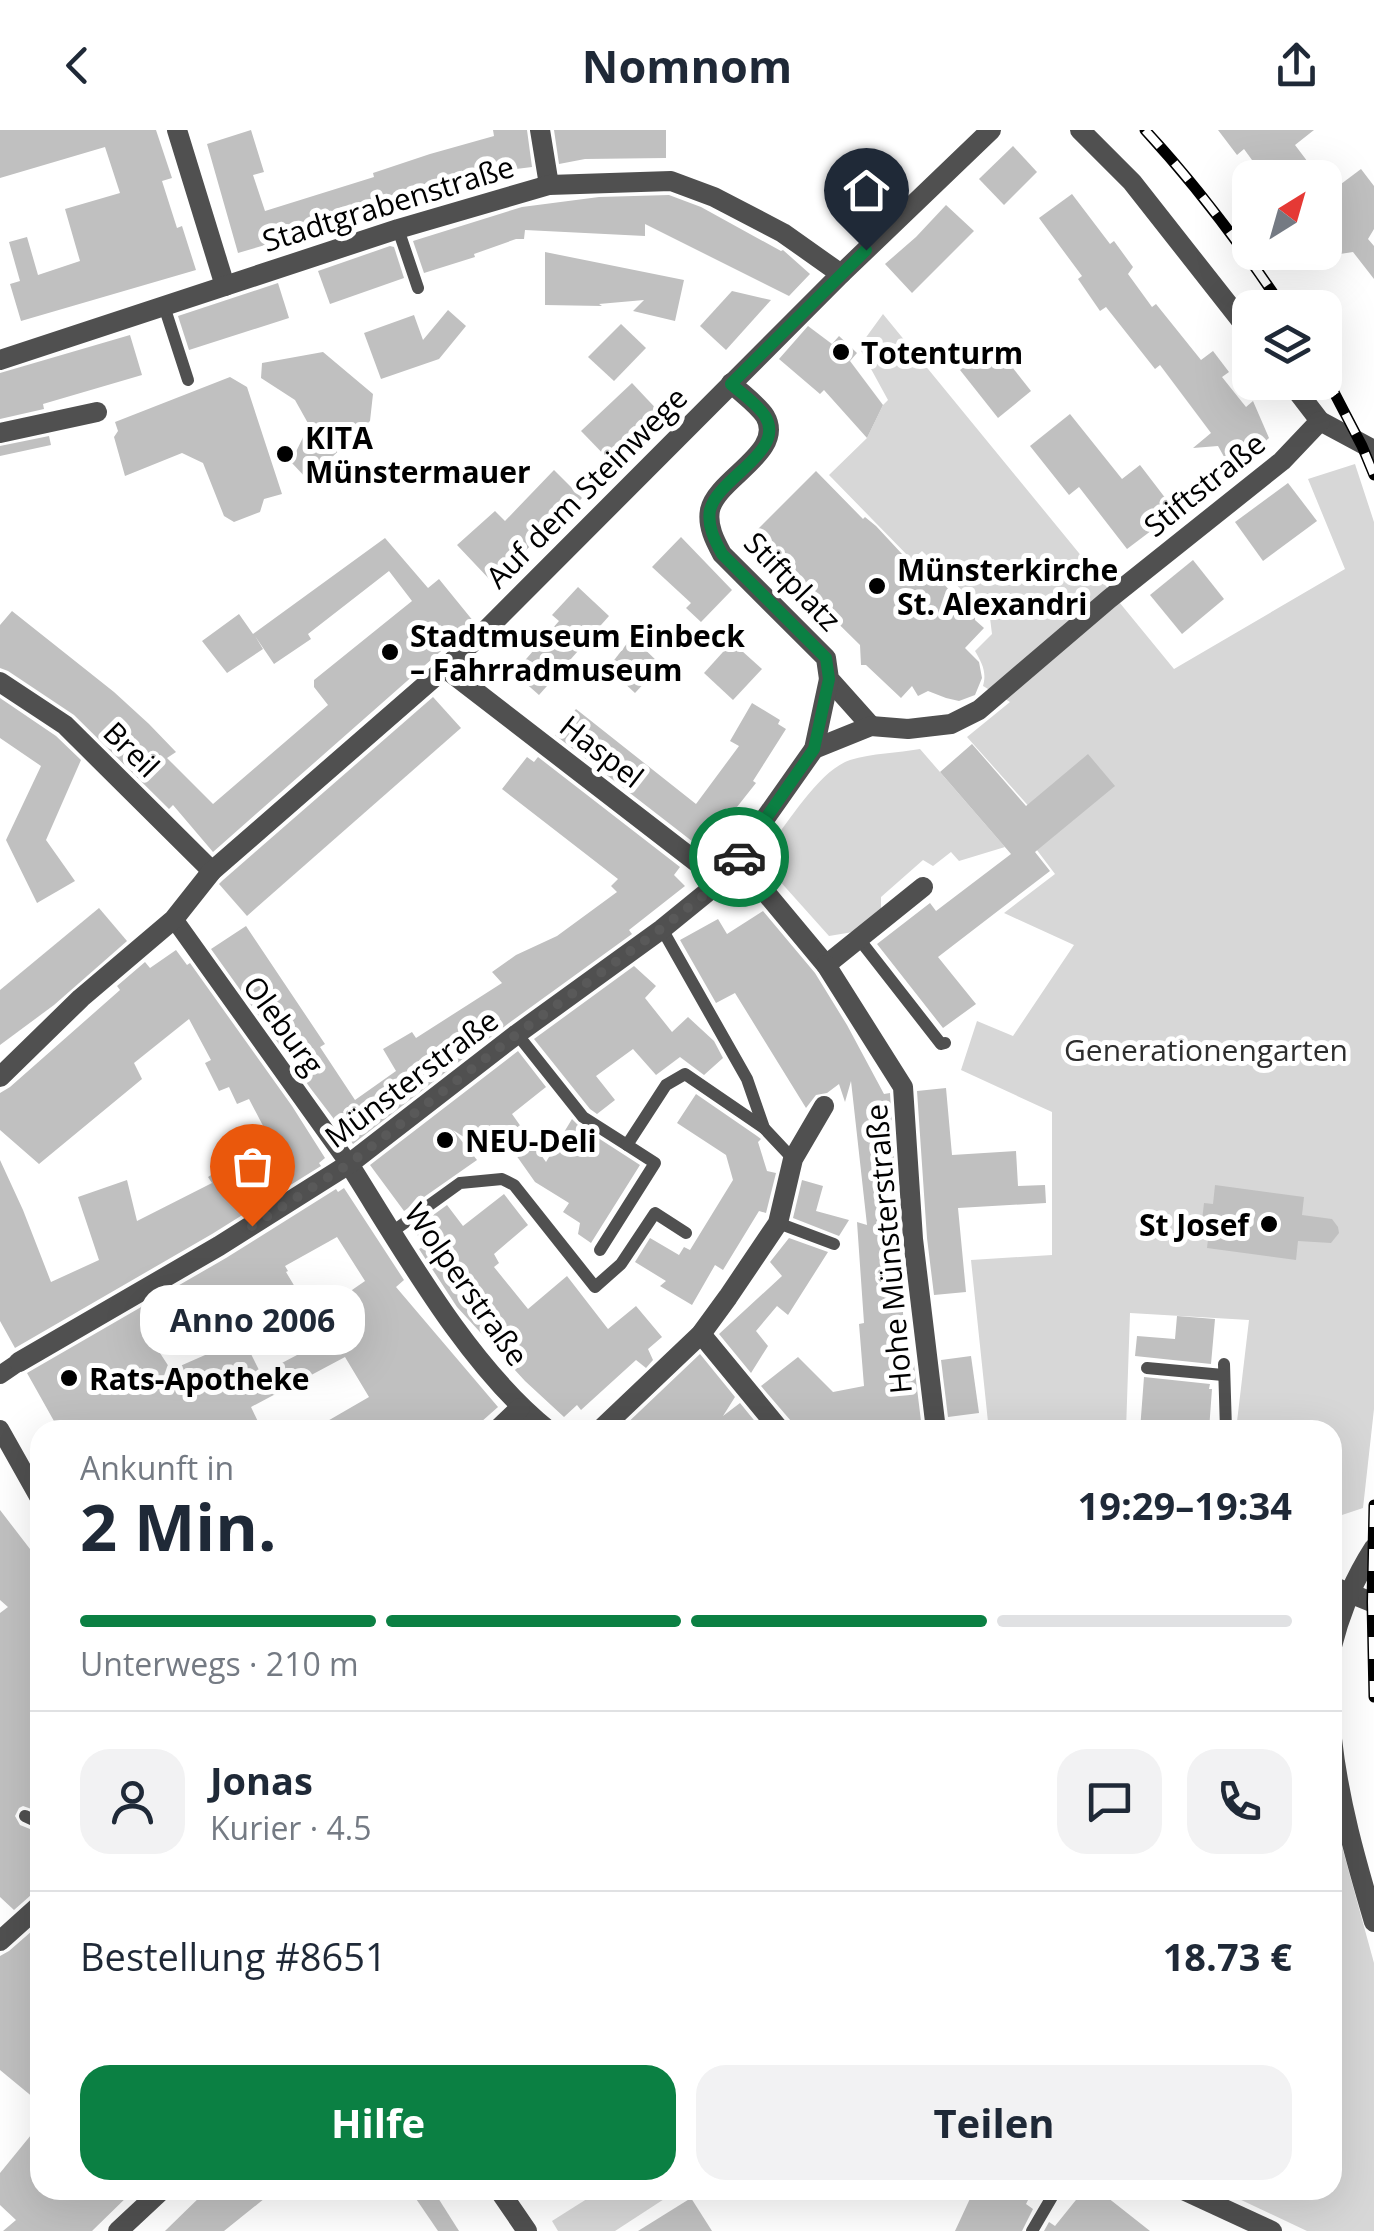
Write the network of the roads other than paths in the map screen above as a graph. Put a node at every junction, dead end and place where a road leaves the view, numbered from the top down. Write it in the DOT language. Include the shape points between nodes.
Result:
graph roads {
  1 [pos="177,130"];
  2 [pos="540,130"];
  3 [pos="990,130"];
  4 [pos="1080,130"];
  5 [pos="549,184"];
  6 [pos="398,229"];
  7 [pos="841,274"];
  8 [pos="226,286"];
  9 [pos="418,288"];
  10 [pos="164,306"];
  11 [pos="1232,309"];
  12 [pos="0,360"];
  13 [pos="188,380"];
  14 [pos="731,384"];
  15 [pos="1304,400"];
  16 [pos="97,412"];
  17 [pos="1320,421"];
  18 [pos="0,434"];
  19 [pos="1374,450"];
  20 [pos="445,668"];
  21 [pos="829,679"];
  22 [pos="0,682"];
  23 [pos="871,726"];
  24 [pos="814,749"];
  25 [pos="212,871"];
  26 [pos="722,881"];
  27 [pos="923,887"];
  28 [pos="174,919"];
  29 [pos="662,928"];
  30 [pos="859,938"];
  31 [pos="826,965"];
  32 [pos="517,1034"];
  33 [pos="944,1043"];
  34 [pos="0,1078"];
  35 [pos="824,1106"];
  36 [pos="764,1128"];
  37 [pos="628,1145"];
  38 [pos="793,1159"];
  39 [pos="349,1164"];
  40 [pos="778,1223"];
  41 [pos="392,1232"];
  42 [pos="686,1233"];
  43 [pos="834,1244"];
  44 [pos="600,1250"];
  45 [pos="701,1334"];
  46 [pos="19,1362"];
  47 [pos="1147,1368"];
  48 [pos="0,1375"];
  49 [pos="520,1408"];
  50 [pos="507,1420"];
  51 [pos="535,1420"];
  52 [pos="611,1420"];
  53 [pos="772,1420"];
  54 [pos="935,1420"];
  55 [pos="1226,1420"];
  56 [pos="0,1431"];
  57 [pos="30,1483"];
  58 [pos="1374,1548"];
  59 [pos="1342,1588"];
  60 [pos="1342,1589"];
  61 [pos="1374,1603"];
  62 [pos="1342,1801"];
  63 [pos="25,1816"];
  64 [pos="30,1818"];
  65 [pos="30,1914"];
  66 [pos="1374,1922"];
  67 [pos="0,1941"];
  68 [pos="151,2200"];
  69 [pos="506,2200"];
  70 [pos="1050,2200"];
  71 [pos="1199,2200"];
  72 [pos="1237,2224"];
  73 [pos="118,2231"];
  74 [pos="526,2231"];
  75 [pos="1032,2231"];
  76 [pos="1272,2231"];
  1 -- 8 [label="street"];
  2 -- 5 [label="street"];
  3 -- 7 [label="street, Auf dem Steinwege"];
  4 -- 11 [label="street" via="1132,182"];
  5 -- 6 [label="street, Stadtgrabenstraße"];
  5 -- 7 [label="street, Stadtgrabenstraße" via="671,181 782,233"];
  6 -- 8 [label="street, Stadtgrabenstraße"];
  6 -- 9 [label="lane"];
  7 -- 14 [label="street, Auf dem Steinwege"];
  8 -- 10 [label="street, Stadtgrabenstraße"];
  10 -- 12 [label="street, Stadtgrabenstraße"];
  10 -- 13 [label="lane"];
  14 -- 20 [label="street, Auf dem Steinwege"];
  14 -- 21 [label="street, Stiftplatz" via="764,416 770,432 765,447 719,492 710,511 712,534 722,554 826,658"];
  15 -- 17 [label="street"];
  16 -- 18 [label="street"];
  17 -- 19 [label="street"];
  17 -- 23 [label="street, Stiftstraße" via="1282,461 979,710 951,724"];
  20 -- 25 [label="street, Auf dem Steinwege"];
  20 -- 26 [label="street, Haspel"];
  21 -- 23 [label="street, Stiftplatz"];
  21 -- 24 [label="street, Stiftplatz"];
  22 -- 25 [label="street, Breil" via="65,725"];
  23 -- 24 [label="street, Stiftstraße"];
  24 -- 26 [label="street, Stiftplatz"];
  25 -- 28 [label="street, Auf dem Steinwege"];
  26 -- 29 [label="street, Münsterstraße"];
  26 -- 31 [label="street" via="761,887"];
  27 -- 30 [label="street"];
  28 -- 34 [label="street, Auf dem Steinwege"];
  28 -- 39 [label="street, Oleburg"];
  29 -- 32 [label="street, Münsterstraße"];
  29 -- 36 [label="lane" via="748,1080"];
  30 -- 31 [label="street"];
  30 -- 33 [label="lane"];
  31 -- 54 [label="street, Hohe Münsterstraße" via="903,1087"];
  32 -- 37 [label="lane" via="583,1116"];
  32 -- 39 [label="street, Münsterstraße"];
  35 -- 38 [label="street"];
  36 -- 37 [label="lane" via="684,1074 666,1084"];
  36 -- 38 [label="lane"];
  37 -- 44 [label="lane" via="655,1163"];
  38 -- 40 [label="street"];
  39 -- 41 [label="street, Wolperstraße"];
  39 -- 46 [label="street, Münsterstraße"];
  40 -- 43 [label="lane"];
  40 -- 45 [label="street"];
  41 -- 42 [label="lane" via="460,1183 502,1179 514,1185 595,1287 621,1264 655,1214"];
  41 -- 49 [label="street, Wolperstraße" via="456,1329"];
  45 -- 52 [label="street"];
  45 -- 53 [label="street"];
  46 -- 48 [label="street"];
  47 -- 55 [label="lane" via="1224,1370"];
  49 -- 50 [label="street"];
  49 -- 51 [label="street, Wolperstraße"];
  56 -- 57 [label="street"];
  58 -- 59 [label="street"];
  60 -- 61 [label="street"];
  62 -- 66 [label="street"];
  63 -- 64 [label="lane"];
  65 -- 67 [label="street"];
  68 -- 73 [label="street"];
  69 -- 74 [label="street"];
  70 -- 75 [label="lane"];
  71 -- 72 [label="street"];
  72 -- 76 [label="street"];
}
